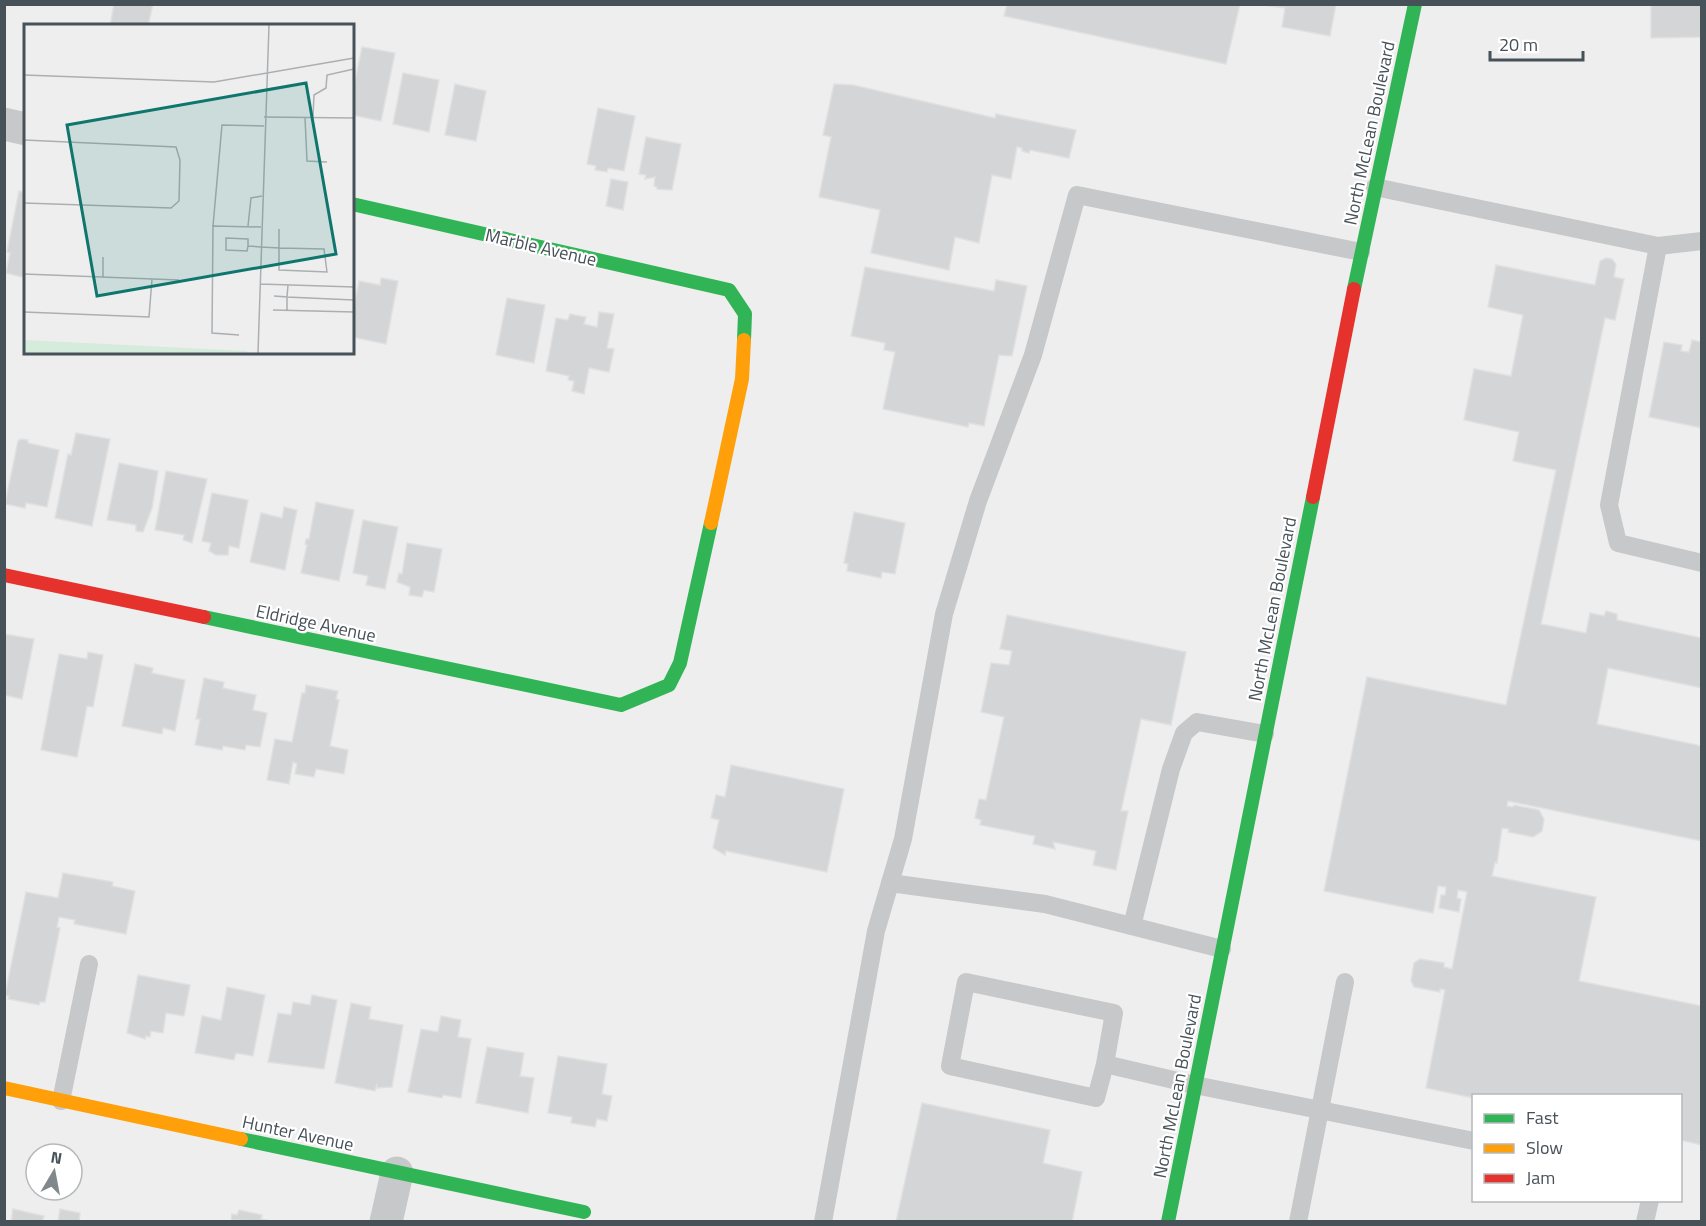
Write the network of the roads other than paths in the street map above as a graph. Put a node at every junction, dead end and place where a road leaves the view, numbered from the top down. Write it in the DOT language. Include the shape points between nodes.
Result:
graph roads {
  1 [pos="1415,4"];
  2 [pos="4,124"];
  3 [pos="24,129"];
  4 [pos="1375,187"];
  5 [pos="354,204"];
  6 [pos="1701,242"];
  7 [pos="1658,246"];
  8 [pos="1362,252"];
  9 [pos="1701,563"];
  10 [pos="4,575"];
  11 [pos="621,705"];
  12 [pos="1265,734"];
  13 [pos="890,883"];
  14 [pos="1132,926"];
  15 [pos="1222,949"];
  16 [pos="89,964"];
  17 [pos="1345,982"];
  18 [pos="1105,1064"];
  19 [pos="1195,1085"];
  20 [pos="4,1088"];
  21 [pos="61,1101"];
  22 [pos="1320,1111"];
  23 [pos="1472,1141"];
  24 [pos="397,1173"];
  25 [pos="1650,1202"];
  26 [pos="584,1212"];
  27 [pos="386,1221"];
  28 [pos="823,1221"];
  29 [pos="1168,1221"];
  30 [pos="1298,1221"];
  31 [pos="1645,1221"];
  1 -- 4 [label="street, North McLean Boulevard"];
  2 -- 3 [label="street"];
  4 -- 7 [label="lane"];
  4 -- 8 [label="street, North McLean Boulevard"];
  5 -- 11 [label="street, Marble Avenue" via="729,290 745,314 742,379 680,663 669,685"];
  6 -- 7 [label="lane"];
  7 -- 9 [label="lane" via="1609,505 1618,543"];
  8 -- 12 [label="street, North McLean Boulevard"];
  8 -- 13 [label="lane" via="1077,195 1033,355 978,501 944,615 903,838"];
  10 -- 11 [label="street, Eldridge Avenue"];
  12 -- 14 [label="lane" via="1197,722 1184,733 1171,769"];
  12 -- 15 [label="street, North McLean Boulevard"];
  13 -- 14 [label="lane" via="1045,904"];
  13 -- 28 [label="lane" via="876,931"];
  14 -- 15 [label="lane"];
  15 -- 19 [label="street, North McLean Boulevard"];
  16 -- 21 [label="lane"];
  17 -- 22 [label="lane"];
  18 -- 18 [label="lane" via="1114,1013 966,982 950,1066 1096,1098"];
  18 -- 19 [label="lane"];
  19 -- 22 [label="lane"];
  19 -- 29 [label="street, North McLean Boulevard"];
  20 -- 21 [label="street, Hunter Avenue"];
  21 -- 24 [label="street, Hunter Avenue"];
  22 -- 23 [label="lane"];
  22 -- 30 [label="lane"];
  24 -- 26 [label="street, Hunter Avenue"];
  24 -- 27 [label="street"];
  25 -- 31 [label="lane"];
}
